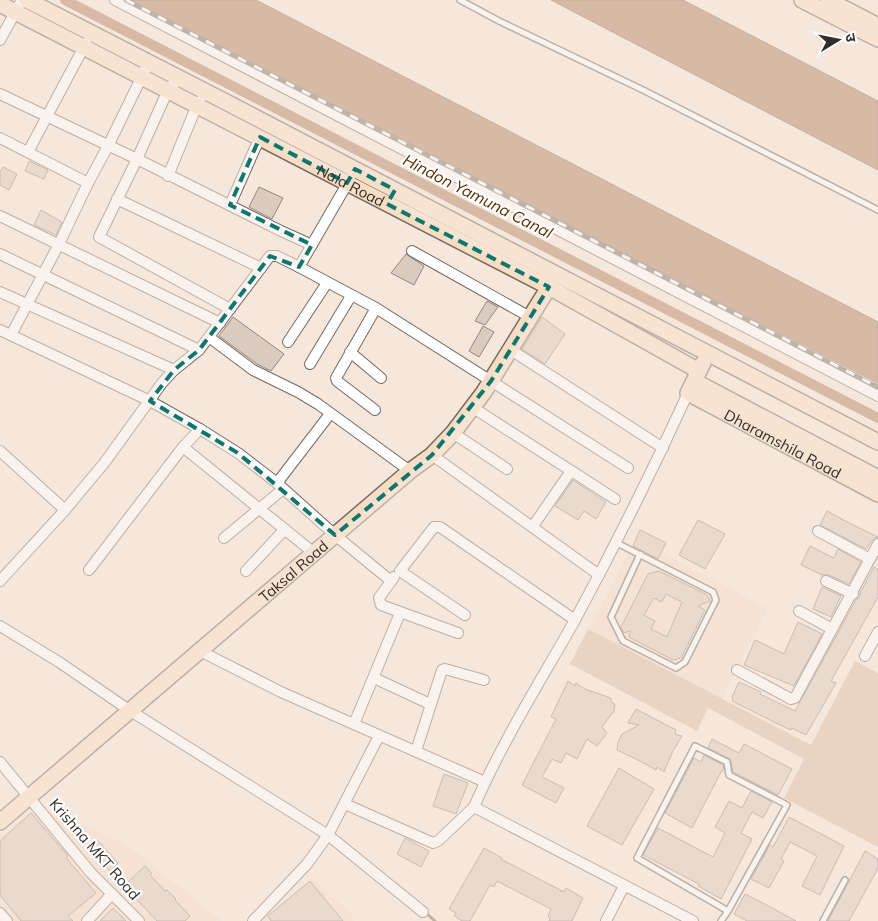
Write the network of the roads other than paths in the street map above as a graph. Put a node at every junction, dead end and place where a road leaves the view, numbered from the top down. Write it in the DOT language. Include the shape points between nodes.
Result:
graph roads {
  1 [pos="27,0"];
  2 [pos="115,0"];
  3 [pos="460,0"];
  4 [pos="802,0"];
  5 [pos="828,0"];
  6 [pos="0,4"];
  7 [pos="19,6"];
  8 [pos="878,26"];
  9 [pos="92,33"];
  10 [pos="878,39"];
  11 [pos="0,40"];
  12 [pos="84,47"];
  13 [pos="149,62"];
  14 [pos="141,76"];
  15 [pos="179,78"];
  16 [pos="168,90"];
  17 [pos="207,92"];
  18 [pos="0,94"];
  19 [pos="197,105"];
  20 [pos="48,116"];
  21 [pos="260,137"];
  22 [pos="0,138"];
  23 [pos="108,146"];
  24 [pos="28,152"];
  25 [pos="137,159"];
  26 [pos="355,169"];
  27 [pos="168,176"];
  28 [pos="88,183"];
  29 [pos="347,183"];
  30 [pos="395,190"];
  31 [pos="117,199"];
  32 [pos="387,204"];
  33 [pos="230,205"];
  34 [pos="878,210"];
  35 [pos="0,216"];
  36 [pos="59,244"];
  37 [pos="312,245"];
  38 [pos="412,251"];
  39 [pos="0,254"];
  40 [pos="299,267"];
  41 [pos="261,268"];
  42 [pos="43,275"];
  43 [pos="327,283"];
  44 [pos="549,287"];
  45 [pos="0,292"];
  46 [pos="351,296"];
  47 [pos="27,305"];
  48 [pos="376,308"];
  49 [pos="230,309"];
  50 [pos="530,317"];
  51 [pos="220,322"];
  52 [pos="0,330"];
  53 [pos="11,335"];
  54 [pos="209,337"];
  55 [pos="288,342"];
  56 [pos="199,350"];
  57 [pos="511,350"];
  58 [pos="350,352"];
  59 [pos="708,354"];
  60 [pos="310,364"];
  61 [pos="174,370"];
  62 [pos="381,378"];
  63 [pos="491,381"];
  64 [pos="694,382"];
  65 [pos="878,396"];
  66 [pos="150,401"];
  67 [pos="472,407"];
  68 [pos="375,410"];
  69 [pos="330,414"];
  70 [pos="200,429"];
  71 [pos="453,433"];
  72 [pos="878,442"];
  73 [pos="183,448"];
  74 [pos="663,448"];
  75 [pos="0,451"];
  76 [pos="432,455"];
  77 [pos="628,468"];
  78 [pos="507,469"];
  79 [pos="571,470"];
  80 [pos="410,472"];
  81 [pos="878,478"];
  82 [pos="280,486"];
  83 [pos="878,494"];
  84 [pos="615,499"];
  85 [pos="260,509"];
  86 [pos="65,510"];
  87 [pos="533,526"];
  88 [pos="285,529"];
  89 [pos="818,531"];
  90 [pos="335,535"];
  91 [pos="224,538"];
  92 [pos="617,544"];
  93 [pos="878,544"];
  94 [pos="314,553"];
  95 [pos="640,554"];
  96 [pos="870,558"];
  97 [pos="89,570"];
  98 [pos="246,571"];
  99 [pos="400,571"];
  100 [pos="599,575"];
  101 [pos="0,581"];
  102 [pos="391,581"];
  103 [pos="826,581"];
  104 [pos="852,594"];
  105 [pos="799,611"];
  106 [pos="400,613"];
  107 [pos="465,615"];
  108 [pos="575,620"];
  109 [pos="0,626"];
  110 [pos="832,629"];
  111 [pos="878,632"];
  112 [pos="458,633"];
  113 [pos="200,652"];
  114 [pos="865,656"];
  115 [pos="737,670"];
  116 [pos="374,678"];
  117 [pos="484,680"];
  118 [pos="430,704"];
  119 [pos="129,710"];
  120 [pos="354,724"];
  121 [pos="379,736"];
  122 [pos="416,751"];
  123 [pos="0,762"];
  124 [pos="485,782"];
  125 [pos="29,797"];
  126 [pos="345,804"];
  127 [pos="474,807"];
  128 [pos="0,822"];
  129 [pos="328,834"];
  130 [pos="845,880"];
  131 [pos="624,886"];
  132 [pos="112,894"];
  133 [pos="728,911"];
  134 [pos="423,912"];
  135 [pos="0,913"];
  136 [pos="8,921"];
  137 [pos="87,921"];
  138 [pos="139,921"];
  139 [pos="253,921"];
  140 [pos="606,921"];
  141 [pos="693,921"];
  142 [pos="721,921"];
  143 [pos="823,921"];
  1 -- 9 [label="street, Nala Road"];
  2 -- 65 [label="street"];
  3 -- 34 [label="lane"];
  4 -- 10 [label="street"];
  5 -- 8 [label="street"];
  6 -- 7 [label="street, Nala Road"];
  7 -- 11 [label="street"];
  7 -- 12 [label="street, Nala Road"];
  9 -- 12 [label="street"];
  9 -- 13 [label="street, Nala Road"];
  12 -- 14 [label="street, Nala Road"];
  12 -- 20 [label="street"];
  13 -- 14 [label="street"];
  13 -- 15 [label="street, Nala Road"];
  14 -- 16 [label="street, Nala Road"];
  14 -- 23 [label="street"];
  15 -- 16 [label="street"];
  15 -- 17 [label="street, Nala Road"];
  16 -- 19 [label="street, Nala Road"];
  16 -- 25 [label="street"];
  17 -- 19 [label="street"];
  17 -- 26 [label="street, Nala Road"];
  18 -- 20 [label="street"];
  19 -- 21 [label="street, Nala Road"];
  19 -- 27 [label="street"];
  20 -- 23 [label="street"];
  20 -- 24 [label="street"];
  21 -- 29 [label="street, Nala Road"];
  21 -- 33 [label="street"];
  22 -- 24 [label="street"];
  23 -- 25 [label="street"];
  23 -- 28 [label="street"];
  24 -- 28 [label="street"];
  25 -- 27 [label="street"];
  25 -- 31 [label="street"];
  26 -- 29 [label="street"];
  26 -- 30 [label="street, Nala Road"];
  27 -- 33 [label="street"];
  28 -- 36 [label="street"];
  29 -- 32 [label="street, Nala Road"];
  29 -- 37 [label="street"];
  30 -- 32 [label="street"];
  30 -- 59 [label="street, Nala Road"];
  31 -- 41 [label="street"];
  31 -- 49 [label="street" via="98,237"];
  32 -- 44 [label="street, Nala Road"];
  33 -- 37 [label="street"];
  35 -- 36 [label="street"];
  36 -- 42 [label="street"];
  36 -- 51 [label="street"];
  37 -- 40 [label="street"];
  38 -- 50 [label="street"];
  39 -- 42 [label="street"];
  40 -- 41 [label="street" via="274,255"];
  40 -- 43 [label="street"];
  41 -- 49 [label="street"];
  42 -- 47 [label="street"];
  42 -- 56 [label="street"];
  43 -- 46 [label="street"];
  43 -- 55 [label="street"];
  44 -- 50 [label="street, Taksal Road"];
  44 -- 64 [label="street, Nala Road"];
  45 -- 47 [label="street"];
  46 -- 48 [label="street"];
  46 -- 60 [label="street"];
  47 -- 53 [label="street"];
  47 -- 61 [label="street"];
  48 -- 58 [label="street"];
  48 -- 63 [label="street"];
  49 -- 51 [label="street"];
  50 -- 57 [label="street, Taksal Road"];
  51 -- 54 [label="street"];
  52 -- 53 [label="street"];
  53 -- 66 [label="street"];
  54 -- 56 [label="street"];
  54 -- 69 [label="street" via="253,370 298,392"];
  56 -- 61 [label="street"];
  57 -- 63 [label="street, Taksal Road"];
  57 -- 74 [label="street"];
  58 -- 62 [label="street"];
  58 -- 68 [label="street" via="337,381"];
  59 -- 64 [label="street"];
  59 -- 72 [label="street, Nala Road"];
  61 -- 66 [label="street"];
  63 -- 67 [label="street, Taksal Road"];
  63 -- 77 [label="street"];
  64 -- 74 [label="street"];
  64 -- 81 [label="street, Dharamshila Road"];
  64 -- 83 [label="street, Dharamshila Road"];
  66 -- 70 [label="street"];
  66 -- 86 [label="street"];
  67 -- 71 [label="street, Taksal Road"];
  67 -- 79 [label="street"];
  69 -- 80 [label="street"];
  69 -- 82 [label="street"];
  70 -- 73 [label="street"];
  70 -- 82 [label="street" via="238,453"];
  71 -- 76 [label="street, Taksal Road"];
  71 -- 78 [label="street"];
  73 -- 85 [label="street"];
  73 -- 97 [label="street"];
  74 -- 92 [label="street"];
  75 -- 86 [label="street"];
  76 -- 80 [label="street, Taksal Road"];
  76 -- 87 [label="street"];
  79 -- 84 [label="street"];
  79 -- 87 [label="street"];
  80 -- 90 [label="street, Taksal Road"];
  82 -- 85 [label="street"];
  82 -- 90 [label="street"];
  85 -- 88 [label="street"];
  85 -- 91 [label="street"];
  86 -- 101 [label="street"];
  87 -- 100 [label="street"];
  88 -- 94 [label="street"];
  88 -- 98 [label="street"];
  89 -- 96 [label="street"];
  90 -- 94 [label="street, Taksal Road"];
  90 -- 102 [label="street"];
  92 -- 95 [label="lane"];
  92 -- 100 [label="street"];
  93 -- 96 [label="street"];
  94 -- 113 [label="street, Taksal Road"];
  95 -- 95 [label="lane" via="713,592 716,600 685,662 676,668 623,641 611,617"];
  96 -- 104 [label="street"];
  99 -- 102 [label="street"];
  99 -- 107 [label="street"];
  99 -- 108 [label="street" via="432,528 440,527"];
  100 -- 108 [label="street"];
  102 -- 106 [label="street" via="380,593 379,602 381,606"];
  103 -- 104 [label="street"];
  104 -- 110 [label="street"];
  105 -- 110 [label="street"];
  106 -- 112 [label="street"];
  106 -- 116 [label="street"];
  108 -- 124 [label="street"];
  109 -- 119 [label="street"];
  110 -- 115 [label="street" via="795,698 791,699"];
  111 -- 114 [label="street"];
  113 -- 119 [label="street, Taksal Road"];
  113 -- 120 [label="street"];
  116 -- 118 [label="street"];
  116 -- 120 [label="street"];
  117 -- 118 [label="street" via="443,670"];
  118 -- 122 [label="street"];
  119 -- 125 [label="street, Taksal Road"];
  119 -- 129 [label="street"];
  120 -- 121 [label="street"];
  121 -- 122 [label="street"];
  121 -- 126 [label="street"];
  122 -- 124 [label="street"];
  123 -- 125 [label="street, Krishna MKT Road"];
  124 -- 127 [label="street"];
  125 -- 128 [label="street, Taksal Road"];
  125 -- 132 [label="street, Krishna MKT Road"];
  126 -- 127 [label="street" via="433,843"];
  126 -- 129 [label="street"];
  127 -- 131 [label="street"];
  129 -- 134 [label="street"];
  129 -- 139 [label="street" via="308,864"];
  130 -- 143 [label="lane"];
  131 -- 140 [label="street"];
  131 -- 141 [label="street"];
  132 -- 137 [label="street"];
  132 -- 138 [label="street, Krishna MKT Road"];
  133 -- 133 [label="lane" via="787,805 729,775 727,762 694,746 637,858"];
  133 -- 142 [label="lane"];
  135 -- 136 [label="street"];
}
